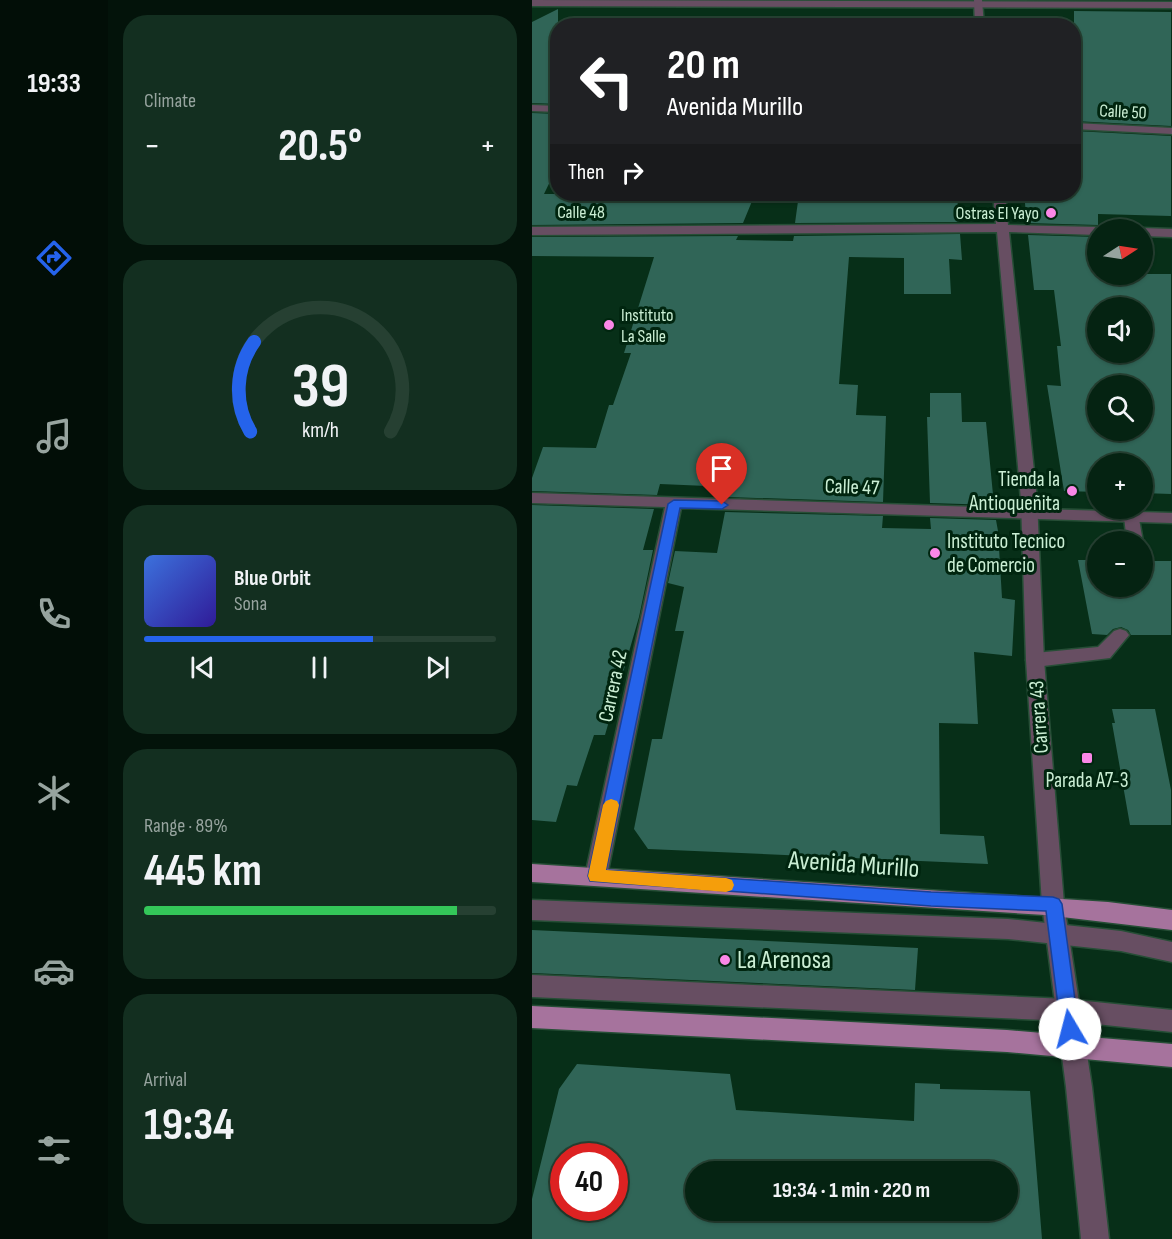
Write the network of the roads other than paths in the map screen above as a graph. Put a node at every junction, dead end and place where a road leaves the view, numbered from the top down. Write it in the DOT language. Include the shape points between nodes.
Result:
graph roads {
  1 [pos="796,2"];
  2 [pos="978,2"];
  3 [pos="532,3"];
  4 [pos="1171,4"];
  5 [pos="979,18"];
  6 [pos="532,108"];
  7 [pos="550,109"];
  8 [pos="1081,126"];
  9 [pos="1171,131"];
  10 [pos="1000,201"];
  11 [pos="1003,228"];
  12 [pos="532,231"];
  13 [pos="1087,231"];
  14 [pos="1153,232"];
  15 [pos="1171,233"];
  16 [pos="532,498"];
  17 [pos="674,504"];
  18 [pos="1030,515"];
  19 [pos="1087,516"];
  20 [pos="1153,518"];
  21 [pos="1171,518"];
  22 [pos="1120,635"];
  23 [pos="1035,660"];
  24 [pos="532,873"];
  25 [pos="596,876"];
  26 [pos="1053,904"];
  27 [pos="532,910"];
  28 [pos="1171,920"];
  29 [pos="1058,933"];
  30 [pos="1171,952"];
  31 [pos="532,986"];
  32 [pos="1067,1010"];
  33 [pos="532,1017"];
  34 [pos="1171,1021"];
  35 [pos="1073,1048"];
  36 [pos="1171,1056"];
  37 [pos="1095,1239"];
  1 -- 2 [label="street"];
  1 -- 3 [label="street"];
  2 -- 4 [label="street"];
  2 -- 5 [label="street"];
  6 -- 7 [label="street"];
  8 -- 9 [label="street, Calle 50"];
  10 -- 11 [label="street, Carrera 43"];
  11 -- 12 [label="street, Calle 48"];
  11 -- 13 [label="street, Calle 48"];
  11 -- 18 [label="street, Carrera 43"];
  14 -- 15 [label="street"];
  16 -- 17 [label="street, Calle 47"];
  17 -- 18 [label="street, Calle 47"];
  17 -- 25 [label="street, Carrera 42"];
  18 -- 19 [label="street, Calle 47"];
  18 -- 23 [label="street, Carrera 43"];
  20 -- 21 [label="street, Calle 47"];
  22 -- 23 [label="street" via="1103,653"];
  23 -- 26 [label="street, Carrera 43"];
  24 -- 25 [label="main road, Avenida Murillo"];
  25 -- 26 [label="main road, Avenida Murillo"];
  26 -- 28 [label="main road, Avenida Murillo"];
  26 -- 29 [label="street, Carrera 43"];
  27 -- 29 [label="street"];
  29 -- 30 [label="street"];
  29 -- 32 [label="street, Carrera 43"];
  31 -- 32 [label="street"];
  32 -- 34 [label="street"];
  32 -- 35 [label="street, Carrera 43"];
  33 -- 35 [label="main road" via="1007,1041"];
  35 -- 36 [label="main road"];
  35 -- 37 [label="street, Carrera 43"];
}
